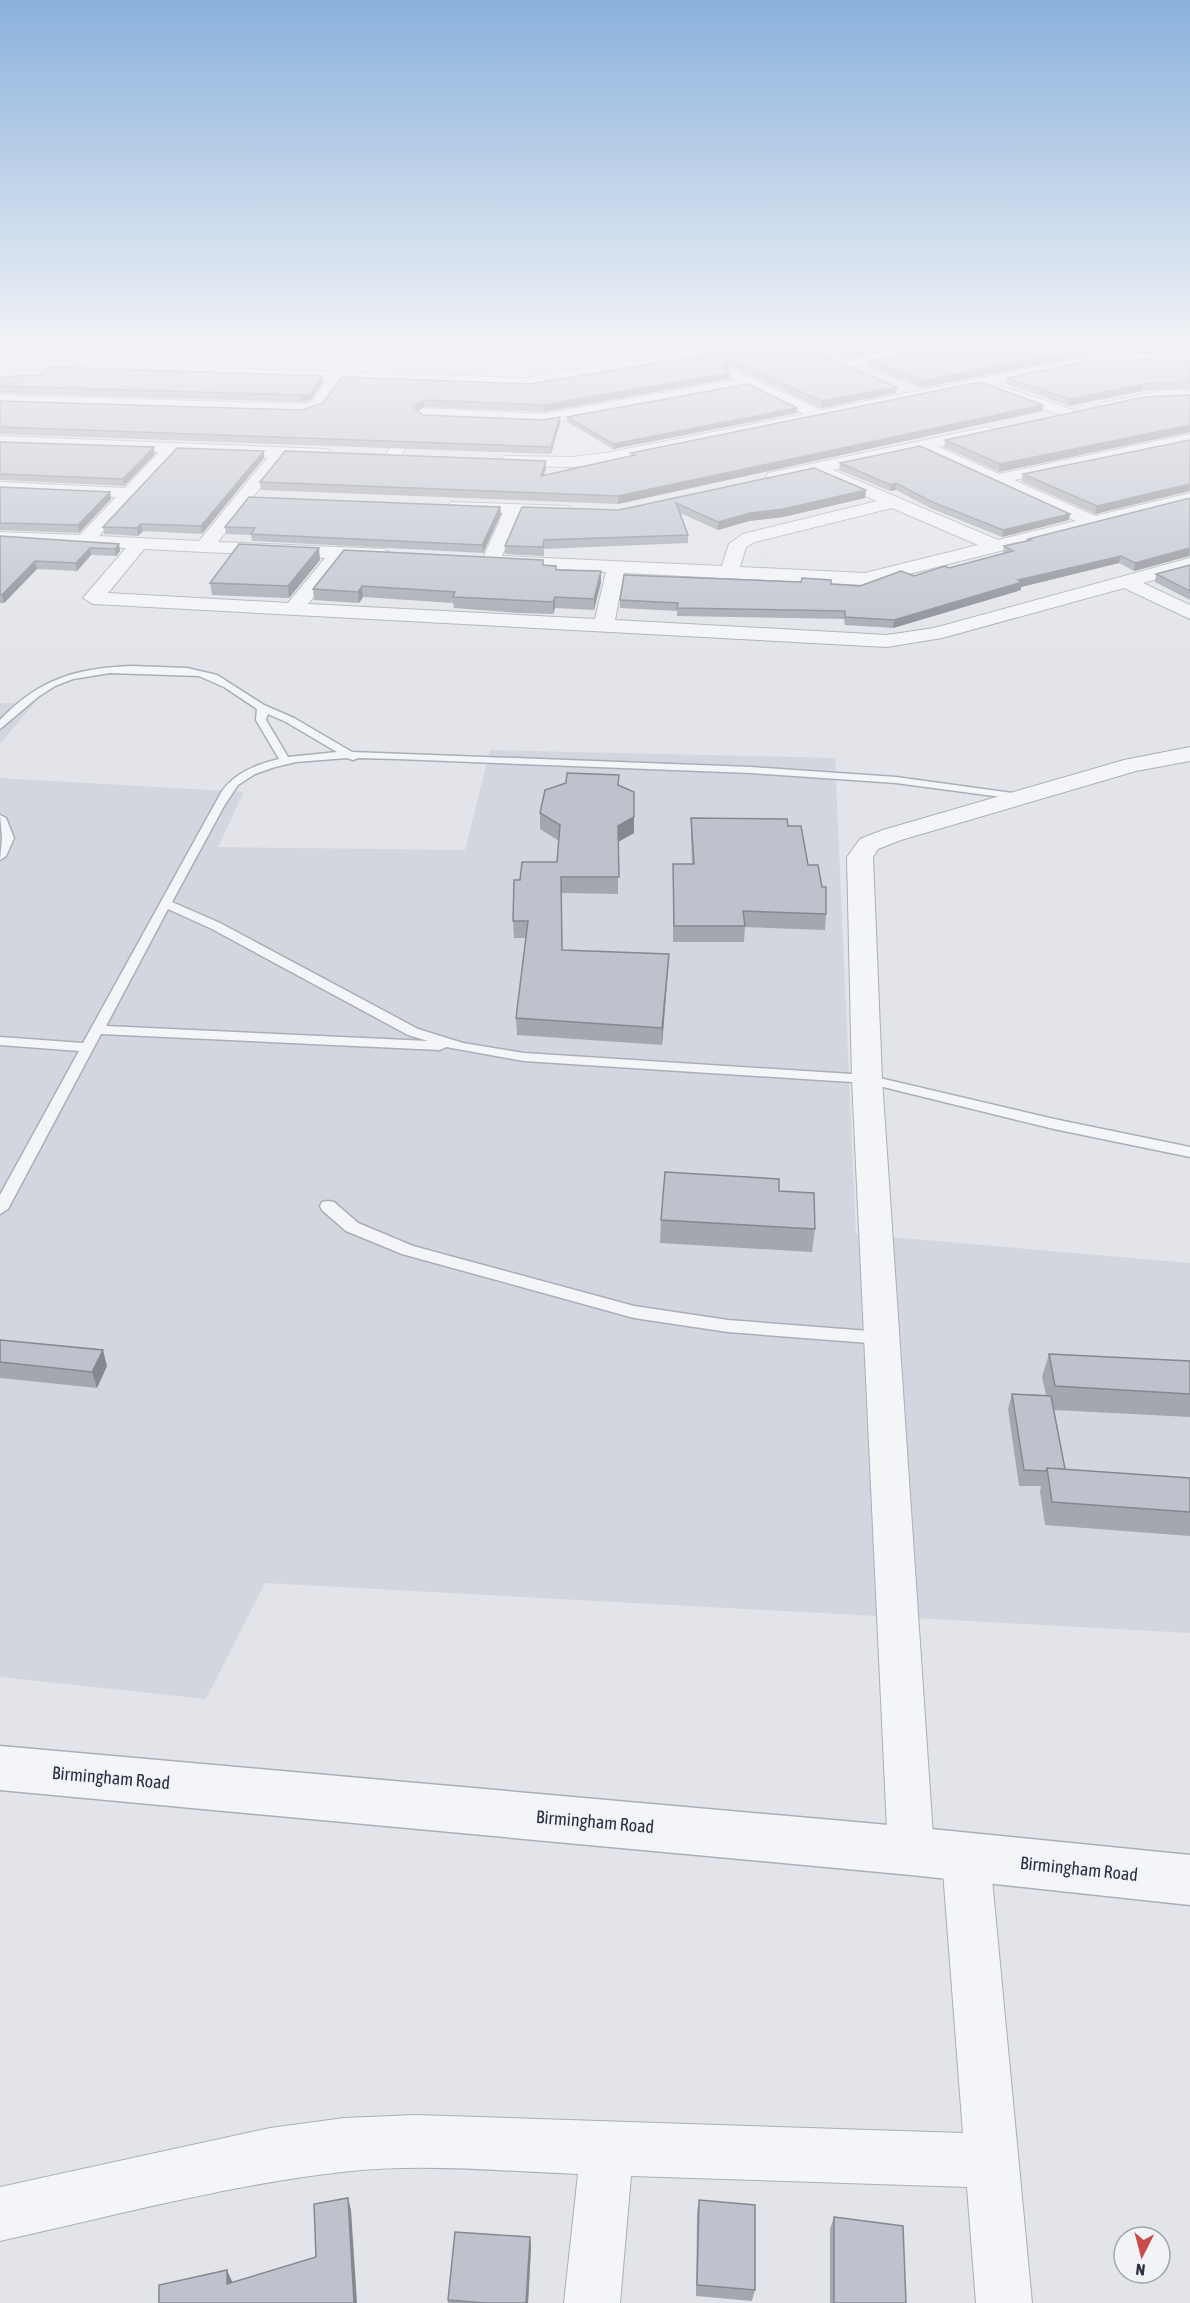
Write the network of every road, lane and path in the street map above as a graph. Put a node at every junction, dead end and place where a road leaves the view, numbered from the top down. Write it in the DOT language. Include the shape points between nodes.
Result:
graph roads {
  1 [pos="170,450"];
  2 [pos="239,450"];
  3 [pos="392,450"];
  4 [pos="642,450"];
  5 [pos="901,450"];
  6 [pos="933,450"];
  7 [pos="1135,450"];
  8 [pos="280,452"];
  9 [pos="348,454"];
  10 [pos="416,457"];
  11 [pos="486,460"];
  12 [pos="815,468"];
  13 [pos="997,479"];
  14 [pos="759,481"];
  15 [pos="0,487"];
  16 [pos="130,493"];
  17 [pos="244,497"];
  18 [pos="267,498"];
  19 [pos="1186,501"];
  20 [pos="894,502"];
  21 [pos="443,505"];
  22 [pos="514,508"];
  23 [pos="585,511"];
  24 [pos="1093,522"];
  25 [pos="0,537"];
  26 [pos="85,541"];
  27 [pos="139,544"];
  28 [pos="995,546"];
  29 [pos="204,547"];
  30 [pos="339,552"];
  31 [pos="397,556"];
  32 [pos="467,559"];
  33 [pos="491,560"];
  34 [pos="1190,564"];
  35 [pos="616,567"];
  36 [pos="729,572"];
  37 [pos="1125,581"];
  38 [pos="294,608"];
  39 [pos="1190,613"];
  40 [pos="604,624"];
  41 [pos="262,708"];
  42 [pos="0,726"];
  43 [pos="1190,754"];
  44 [pos="353,756"];
  45 [pos="285,761"];
  46 [pos="1026,797"];
  47 [pos="0,818"];
  48 [pos="0,856"];
  49 [pos="165,903"];
  50 [pos="97,1030"];
  51 [pos="0,1041"];
  52 [pos="87,1047"];
  53 [pos="461,1047"];
  54 [pos="867,1079"];
  55 [pos="1190,1152"];
  56 [pos="328,1206"];
  57 [pos="0,1209"];
  58 [pos="882,1338"];
  59 [pos="0,1768"];
  60 [pos="910,1851"];
  61 [pos="966,1858"];
  62 [pos="1190,1880"];
  63 [pos="608,2150"];
  64 [pos="991,2161"];
  65 [pos="0,2214"];
  66 [pos="592,2303"];
  67 [pos="1004,2303"];
  1 -- 16 [label="street"];
  2 -- 8 [label="street"];
  3 -- 10 [label="street" via="387,456"];
  4 -- 11 [label="street" via="573,462"];
  5 -- 12 [label="street"];
  6 -- 13 [label="street"];
  7 -- 13 [label="street"];
  8 -- 9 [label="street"];
  8 -- 17 [label="street"];
  12 -- 14 [label="street"];
  12 -- 20 [label="street"];
  13 -- 24 [label="street"];
  15 -- 16 [label="street"];
  16 -- 26 [label="street"];
  17 -- 18 [label="street"];
  17 -- 29 [label="street"];
  19 -- 24 [label="street"];
  20 -- 28 [label="street"];
  20 -- 36 [label="street" via="749,538 738,544"];
  21 -- 22 [label="street"];
  22 -- 23 [label="street"];
  22 -- 33 [label="street"];
  24 -- 28 [label="street"];
  25 -- 26 [label="street"];
  26 -- 27 [label="street"];
  27 -- 29 [label="street"];
  27 -- 38 [label="street" via="93,598"];
  28 -- 36 [label="street" via="865,579"];
  29 -- 30 [label="street"];
  30 -- 31 [label="street"];
  30 -- 38 [label="street"];
  32 -- 33 [label="street"];
  33 -- 35 [label="street"];
  34 -- 37 [label="street"];
  35 -- 36 [label="street"];
  35 -- 40 [label="street"];
  37 -- 39 [label="street"];
  37 -- 40 [label="street" via="915,639 847,640"];
  38 -- 40 [label="street"];
  41 -- 42 [label="lane" via="225,682 204,674 119,669 92,671 61,680 27,697"];
  41 -- 44 [label="lane"];
  41 -- 45 [label="lane" via="261,720"];
  43 -- 46 [label="street" via="1132,765"];
  44 -- 45 [label="lane"];
  44 -- 46 [label="lane" via="751,770 896,780"];
  45 -- 49 [label="lane" via="234,783"];
  46 -- 54 [label="street" via="892,835 869,844 860,857"];
  47 -- 48 [label="lane" via="8,838"];
  49 -- 50 [label="lane"];
  49 -- 53 [label="lane" via="216,926 413,1032"];
  50 -- 52 [label="lane"];
  50 -- 53 [label="lane"];
  51 -- 52 [label="lane"];
  52 -- 57 [label="lane"];
  53 -- 54 [label="lane" via="524,1057"];
  54 -- 55 [label="lane"];
  54 -- 58 [label="street"];
  56 -- 58 [label="lane" via="352,1227 408,1250 634,1312 728,1326"];
  58 -- 60 [label="street"];
  59 -- 60 [label="street, Birmingham Road"];
  60 -- 61 [label="street, Birmingham Road"];
  61 -- 62 [label="street, Birmingham Road"];
  61 -- 64 [label="street"];
  63 -- 64 [label="street"];
  63 -- 65 [label="street" via="415,2142 344,2145 270,2155"];
  63 -- 66 [label="street"];
  64 -- 67 [label="street"];
}
